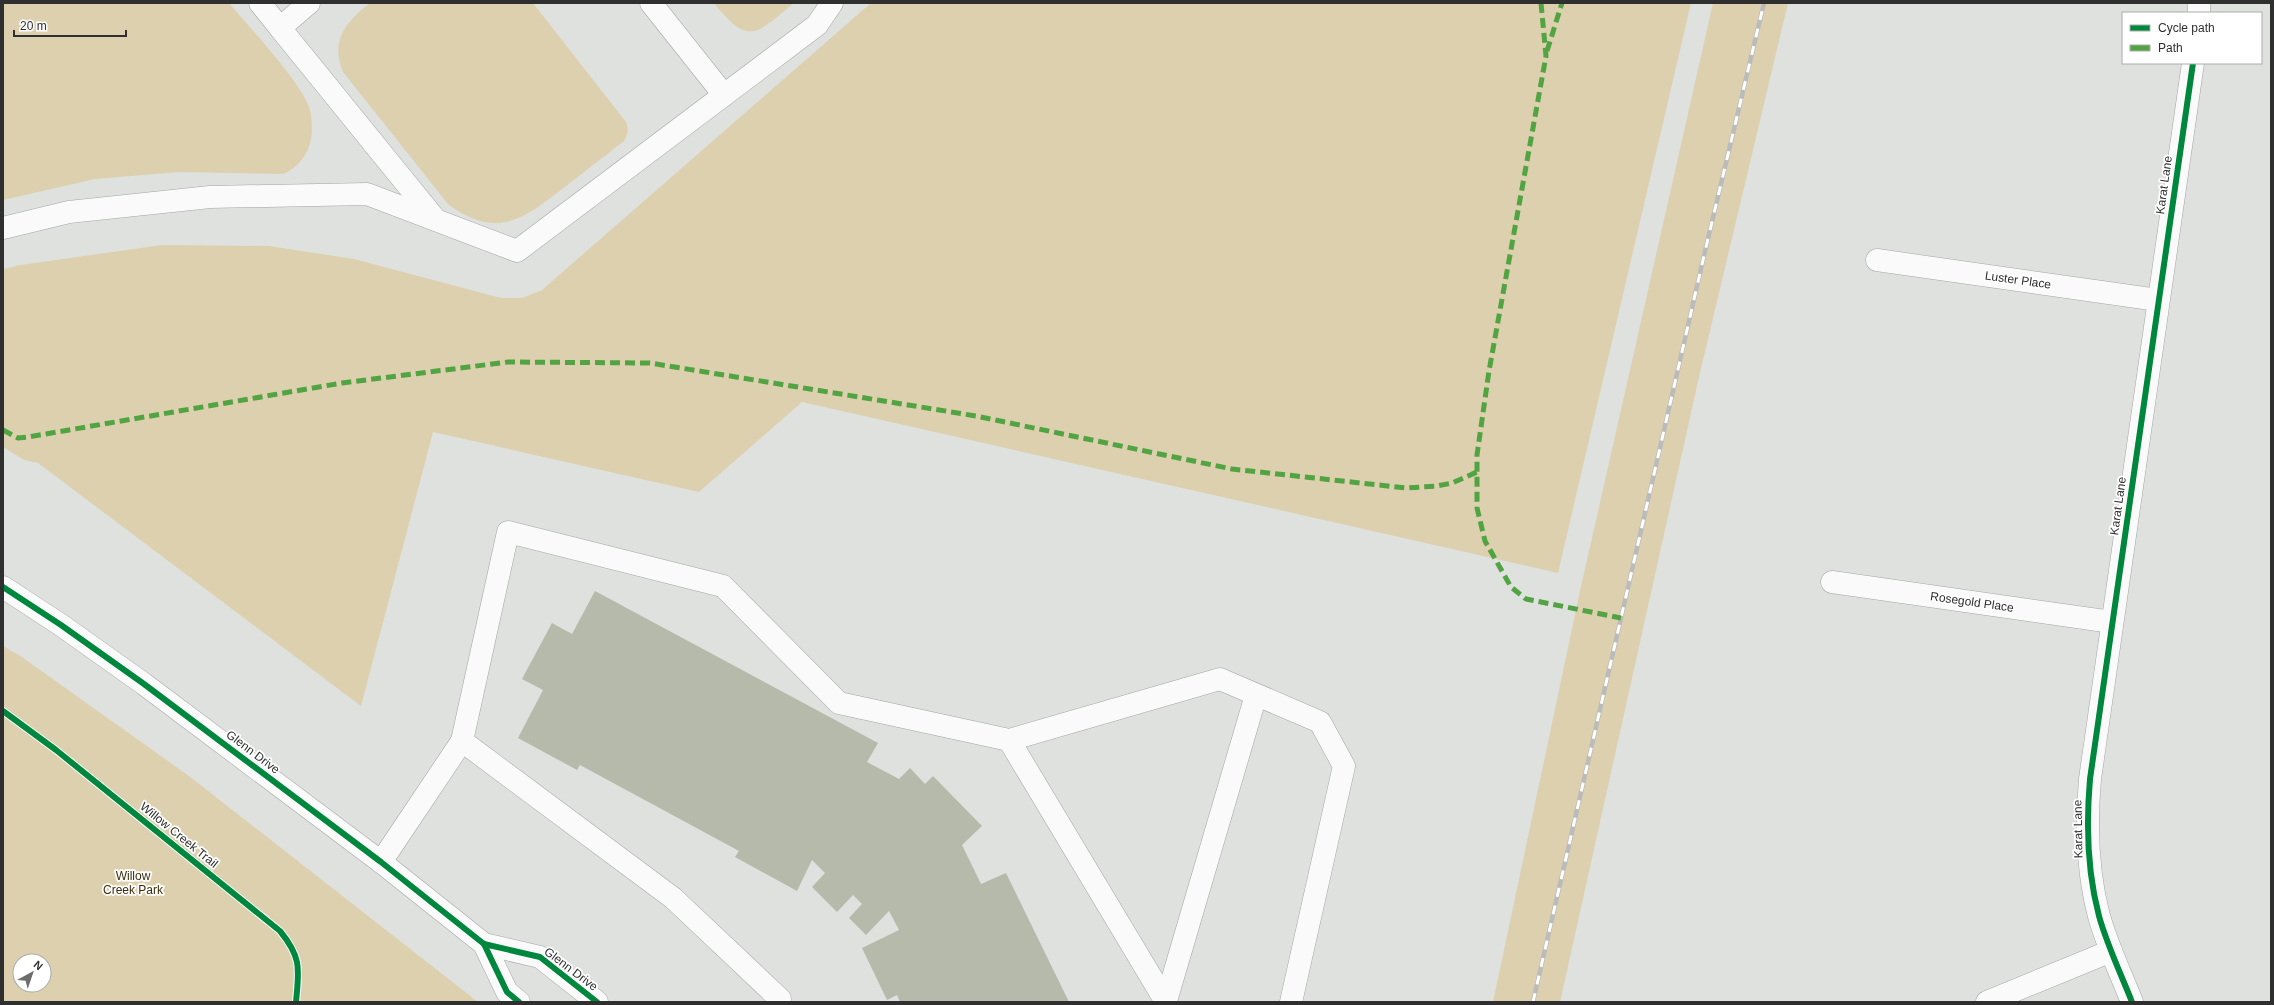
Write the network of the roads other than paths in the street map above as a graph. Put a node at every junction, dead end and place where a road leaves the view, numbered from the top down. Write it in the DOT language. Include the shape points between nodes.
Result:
graph roads {
  1 [pos="260,3"];
  2 [pos="309,3"];
  3 [pos="651,3"];
  4 [pos="832,3"];
  5 [pos="280,28"];
  6 [pos="2193,64"];
  7 [pos="724,95"];
  8 [pos="436,220"];
  9 [pos="3,228"];
  10 [pos="1877,260"];
  11 [pos="2158,300"];
  12 [pos="1832,582"];
  13 [pos="3,587"];
  14 [pos="2112,622"];
  15 [pos="1256,695"];
  16 [pos="1009,740"];
  17 [pos="462,741"];
  18 [pos="382,862"];
  19 [pos="484,944"];
  20 [pos="2111,951"];
  21 [pos="780,1001"];
  22 [pos="1166,1001"];
  23 [pos="519,1002"];
  24 [pos="597,1002"];
  25 [pos="1291,1002"];
  26 [pos="1987,1002"];
  27 [pos="2132,1002"];
  1 -- 5 [label="street"];
  2 -- 5 [label="street"];
  3 -- 7 [label="street"];
  4 -- 7 [label="street" via="817,25"];
  5 -- 8 [label="street"];
  6 -- 11 [label="street, Karat Lane"];
  7 -- 8 [label="street" via="517,251"];
  8 -- 9 [label="street" via="367,194 359,194 210,197 69,212"];
  10 -- 11 [label="street, Luster Place"];
  11 -- 14 [label="street, Karat Lane"];
  12 -- 14 [label="street, Rosegold Place"];
  13 -- 18 [label="street, Glenn Drive" via="138,680"];
  14 -- 20 [label="street, Karat Lane" via="2087,813 2092,882 2099,916"];
  15 -- 16 [label="street" via="1220,680"];
  15 -- 22 [label="street"];
  15 -- 25 [label="street" via="1320,722 1344,766"];
  16 -- 17 [label="street" via="839,703 723,586 508,532"];
  16 -- 22 [label="street"];
  17 -- 18 [label="street"];
  17 -- 21 [label="street" via="673,898"];
  18 -- 19 [label="street, Glenn Drive"];
  19 -- 23 [label="street, Glenn Drive" via="507,992"];
  19 -- 24 [label="street, Glenn Drive" via="540,957"];
  20 -- 26 [label="street"];
  20 -- 27 [label="street, Karat Lane"];
}
